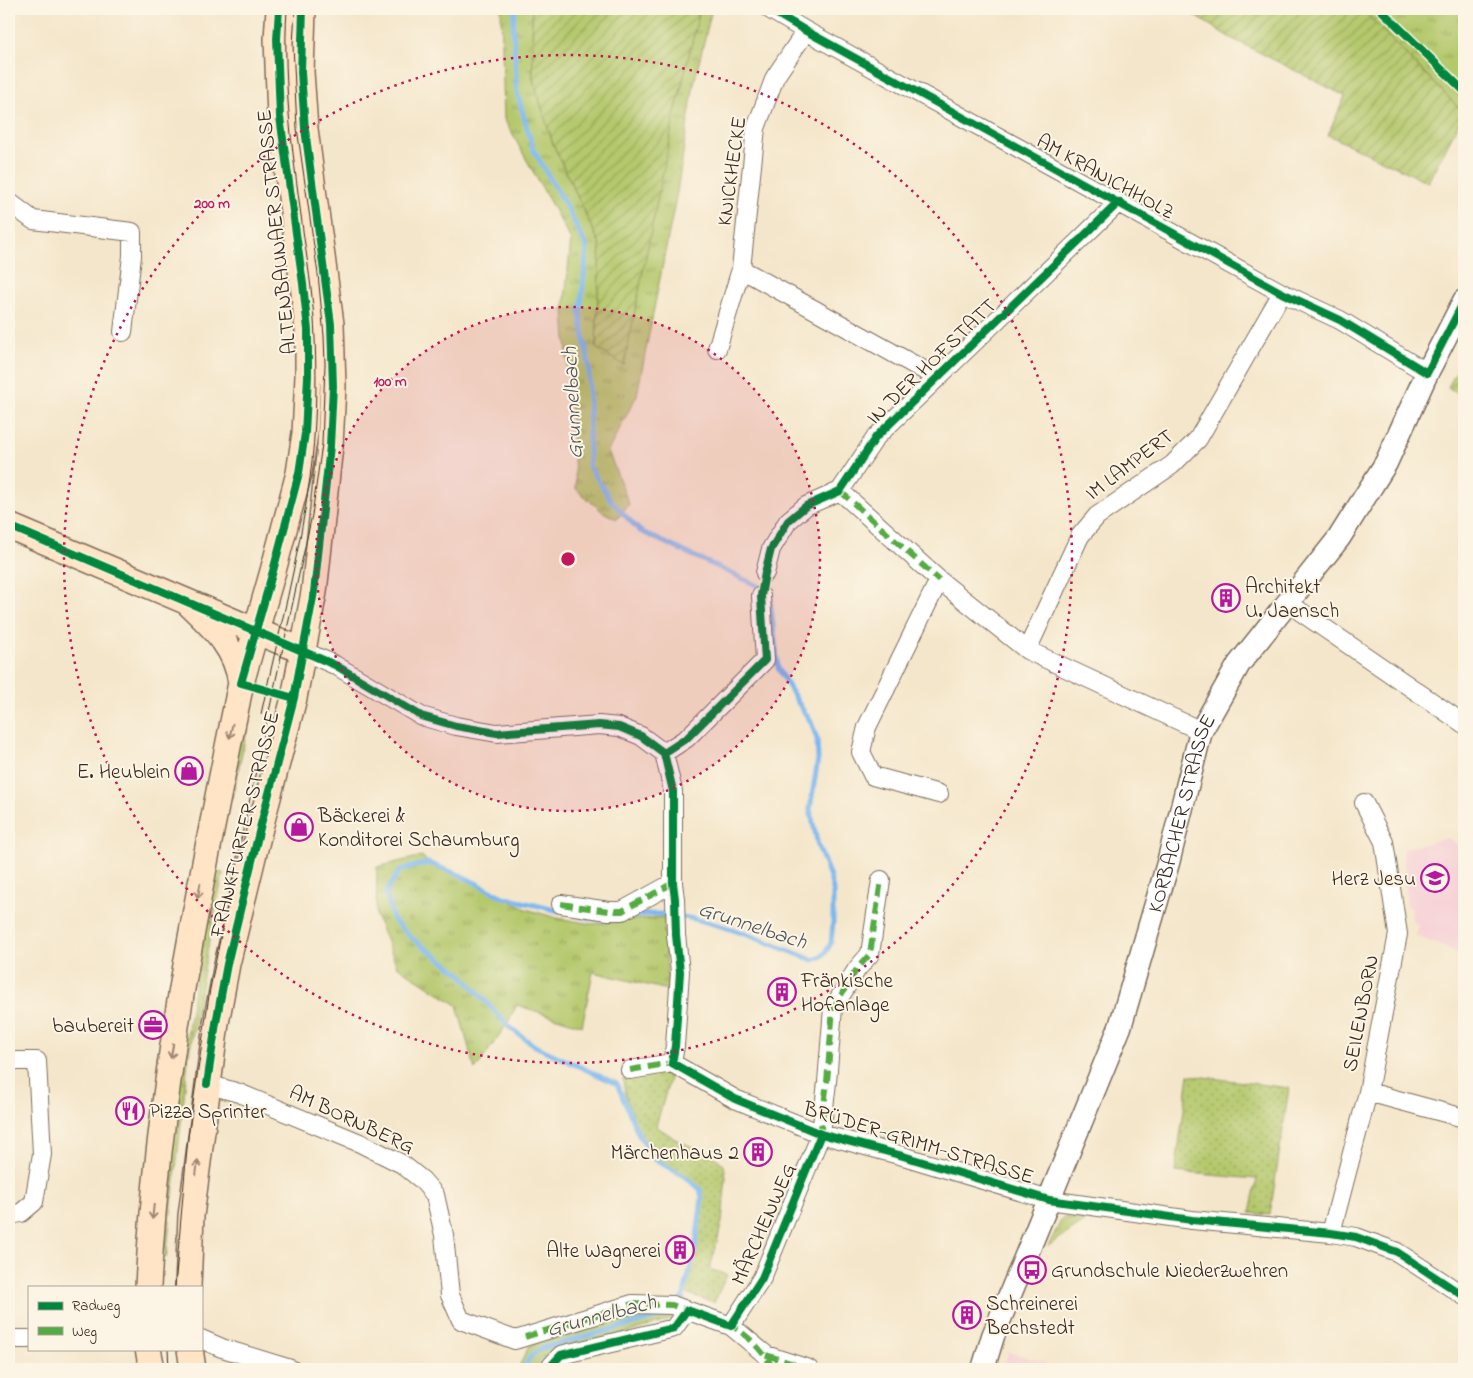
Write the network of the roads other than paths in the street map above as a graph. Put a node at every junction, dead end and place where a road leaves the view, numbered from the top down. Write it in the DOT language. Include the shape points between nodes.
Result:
graph roads {
  1 [pos="279,9"];
  2 [pos="303,9"];
  3 [pos="769,9"];
  4 [pos="806,31"];
  5 [pos="9,202"];
  6 [pos="1119,202"];
  7 [pos="741,269"];
  8 [pos="1282,293"];
  9 [pos="1464,301"];
  10 [pos="123,332"];
  11 [pos="717,349"];
  12 [pos="1427,373"];
  13 [pos="938,378"];
  14 [pos="840,491"];
  15 [pos="9,526"];
  16 [pos="765,573"];
  17 [pos="939,580"];
  18 [pos="761,596"];
  19 [pos="188,603"];
  20 [pos="1288,603"];
  21 [pos="256,631"];
  22 [pos="1027,650"];
  23 [pos="303,651"];
  24 [pos="241,684"];
  25 [pos="1464,724"];
  26 [pos="1201,731"];
  27 [pos="664,753"];
  28 [pos="939,794"];
  29 [pos="1364,803"];
  30 [pos="881,880"];
  31 [pos="674,891"];
  32 [pos="561,904"];
  33 [pos="9,1061"];
  34 [pos="672,1063"];
  35 [pos="630,1070"];
  36 [pos="207,1084"];
  37 [pos="1368,1092"];
  38 [pos="1464,1118"];
  39 [pos="821,1134"];
  40 [pos="1049,1200"];
  41 [pos="9,1215"];
  42 [pos="1332,1233"];
  43 [pos="148,1286"];
  44 [pos="188,1286"];
  45 [pos="1464,1296"];
  46 [pos="680,1308"];
  47 [pos="732,1326"];
  48 [pos="9,1339"];
  49 [pos="28,1339"];
  50 [pos="202,1339"];
  51 [pos="148,1350"];
  52 [pos="190,1350"];
  53 [pos="770,1362"];
  54 [pos="152,1369"];
  55 [pos="193,1369"];
  56 [pos="291,1369"];
  57 [pos="548,1369"];
  58 [pos="809,1369"];
  59 [pos="982,1369"];
  1 -- 21 [label="main road, ALTENBAUNAER STRASSE" via="280,118 308,330 308,376 299,473"];
  2 -- 23 [label="main road, ALTENBAUNAER STRASSE" via="301,72 304,129 331,324 333,386 330,446 314,592"];
  3 -- 4 [label="street, AM KRANICHHOLZ"];
  4 -- 6 [label="street, AM KRANICHHOLZ"];
  4 -- 7 [label="street, KNICKHECKE" via="775,77 756,128"];
  5 -- 10 [label="street" via="33,220 132,232"];
  6 -- 8 [label="street, AM KRANICHHOLZ"];
  6 -- 13 [label="street, IN DER HOFSTATT"];
  7 -- 11 [label="street, KNICKHECKE"];
  7 -- 13 [label="street"];
  8 -- 12 [label="street, AM KRANICHHOLZ" via="1340,320"];
  8 -- 22 [label="street, IM LAMPERT" via="1198,439 1172,465 1097,516 1080,536"];
  9 -- 12 [label="street, KORBACHER STRASSE"];
  12 -- 20 [label="street, KORBACHER STRASSE" via="1386,463 1339,538"];
  13 -- 14 [label="street, IN DER HOFSTATT" via="876,437"];
  14 -- 16 [label="street" via="806,506 788,521 771,549"];
  14 -- 17 [label="street"];
  15 -- 19 [label="main road, FRANKFURTER STRASSE"];
  17 -- 22 [label="street"];
  17 -- 28 [label="street" via="867,727 861,752 873,776"];
  18 -- 27 [label="street" via="765,660 687,738"];
  19 -- 21 [label="main road, FRANKFURTER STRASSE"];
  19 -- 24 [label="main road, FRANKFURTER STRASSE" via="212,626 234,656"];
  20 -- 25 [label="street"];
  20 -- 26 [label="street, KORBACHER STRASSE" via="1239,664"];
  21 -- 23 [label="main road, FRANKFURTER STRASSE"];
  21 -- 24 [label="main road, ALTENBAUNAER STRASSE"];
  22 -- 26 [label="street"];
  23 -- 27 [label="street" via="335,665 421,716 456,726 497,733 599,725 620,727 642,736"];
  23 -- 36 [label="main road, FRANKFURTER STRASSE" via="227,964"];
  24 -- 43 [label="main road, FRANKFURTER STRASSE, one-way" via="203,869 170,1060"];
  26 -- 40 [label="street, KORBACHER STRASSE" via="1168,863 1120,1027"];
  27 -- 31 [label="street" via="673,791"];
  29 -- 37 [label="street, SEILENBORN" via="1384,842 1398,934"];
  30 -- 39 [label="street, MÄRCHENWEG" via="870,954 833,1008"];
  31 -- 32 [label="street" via="622,911"];
  31 -- 34 [label="street" via="681,982"];
  33 -- 41 [label="street" via="37,1061 42,1154 34,1202 21,1213"];
  34 -- 35 [label="street"];
  34 -- 39 [label="street, BRÜDER-GRIMM-STRASSE" via="735,1099"];
  44 -- 36 [label="main road, FRANKFURTER STRASSE, one-way" via="191,1216"];
  36 -- 46 [label="street, AM BORNBERG" via="239,1093 360,1142 402,1164 422,1180 435,1195 444,1235 450,1294 461,1320 516,1340 632,1304"];
  37 -- 38 [label="street"];
  37 -- 42 [label="street, SEILENBORN"];
  39 -- 40 [label="street, BRÜDER-GRIMM-STRASSE"];
  39 -- 47 [label="street, MÄRCHENWEG" via="762,1278"];
  40 -- 42 [label="street, BRÜDER-GRIMM-STRASSE" via="1192,1220"];
  40 -- 59 [label="street, KORBACHER STRASSE"];
  42 -- 45 [label="street, BRÜDER-GRIMM-STRASSE" via="1356,1237 1397,1252"];
  46 -- 47 [label="street"];
  46 -- 57 [label="street" via="674,1328 561,1355"];
  47 -- 53 [label="street"];
  48 -- 49 [label="street"];
  50 -- 56 [label="street"];
  51 -- 54 [label="main road"];
  52 -- 55 [label="main road"];
  53 -- 58 [label="street"];
}
